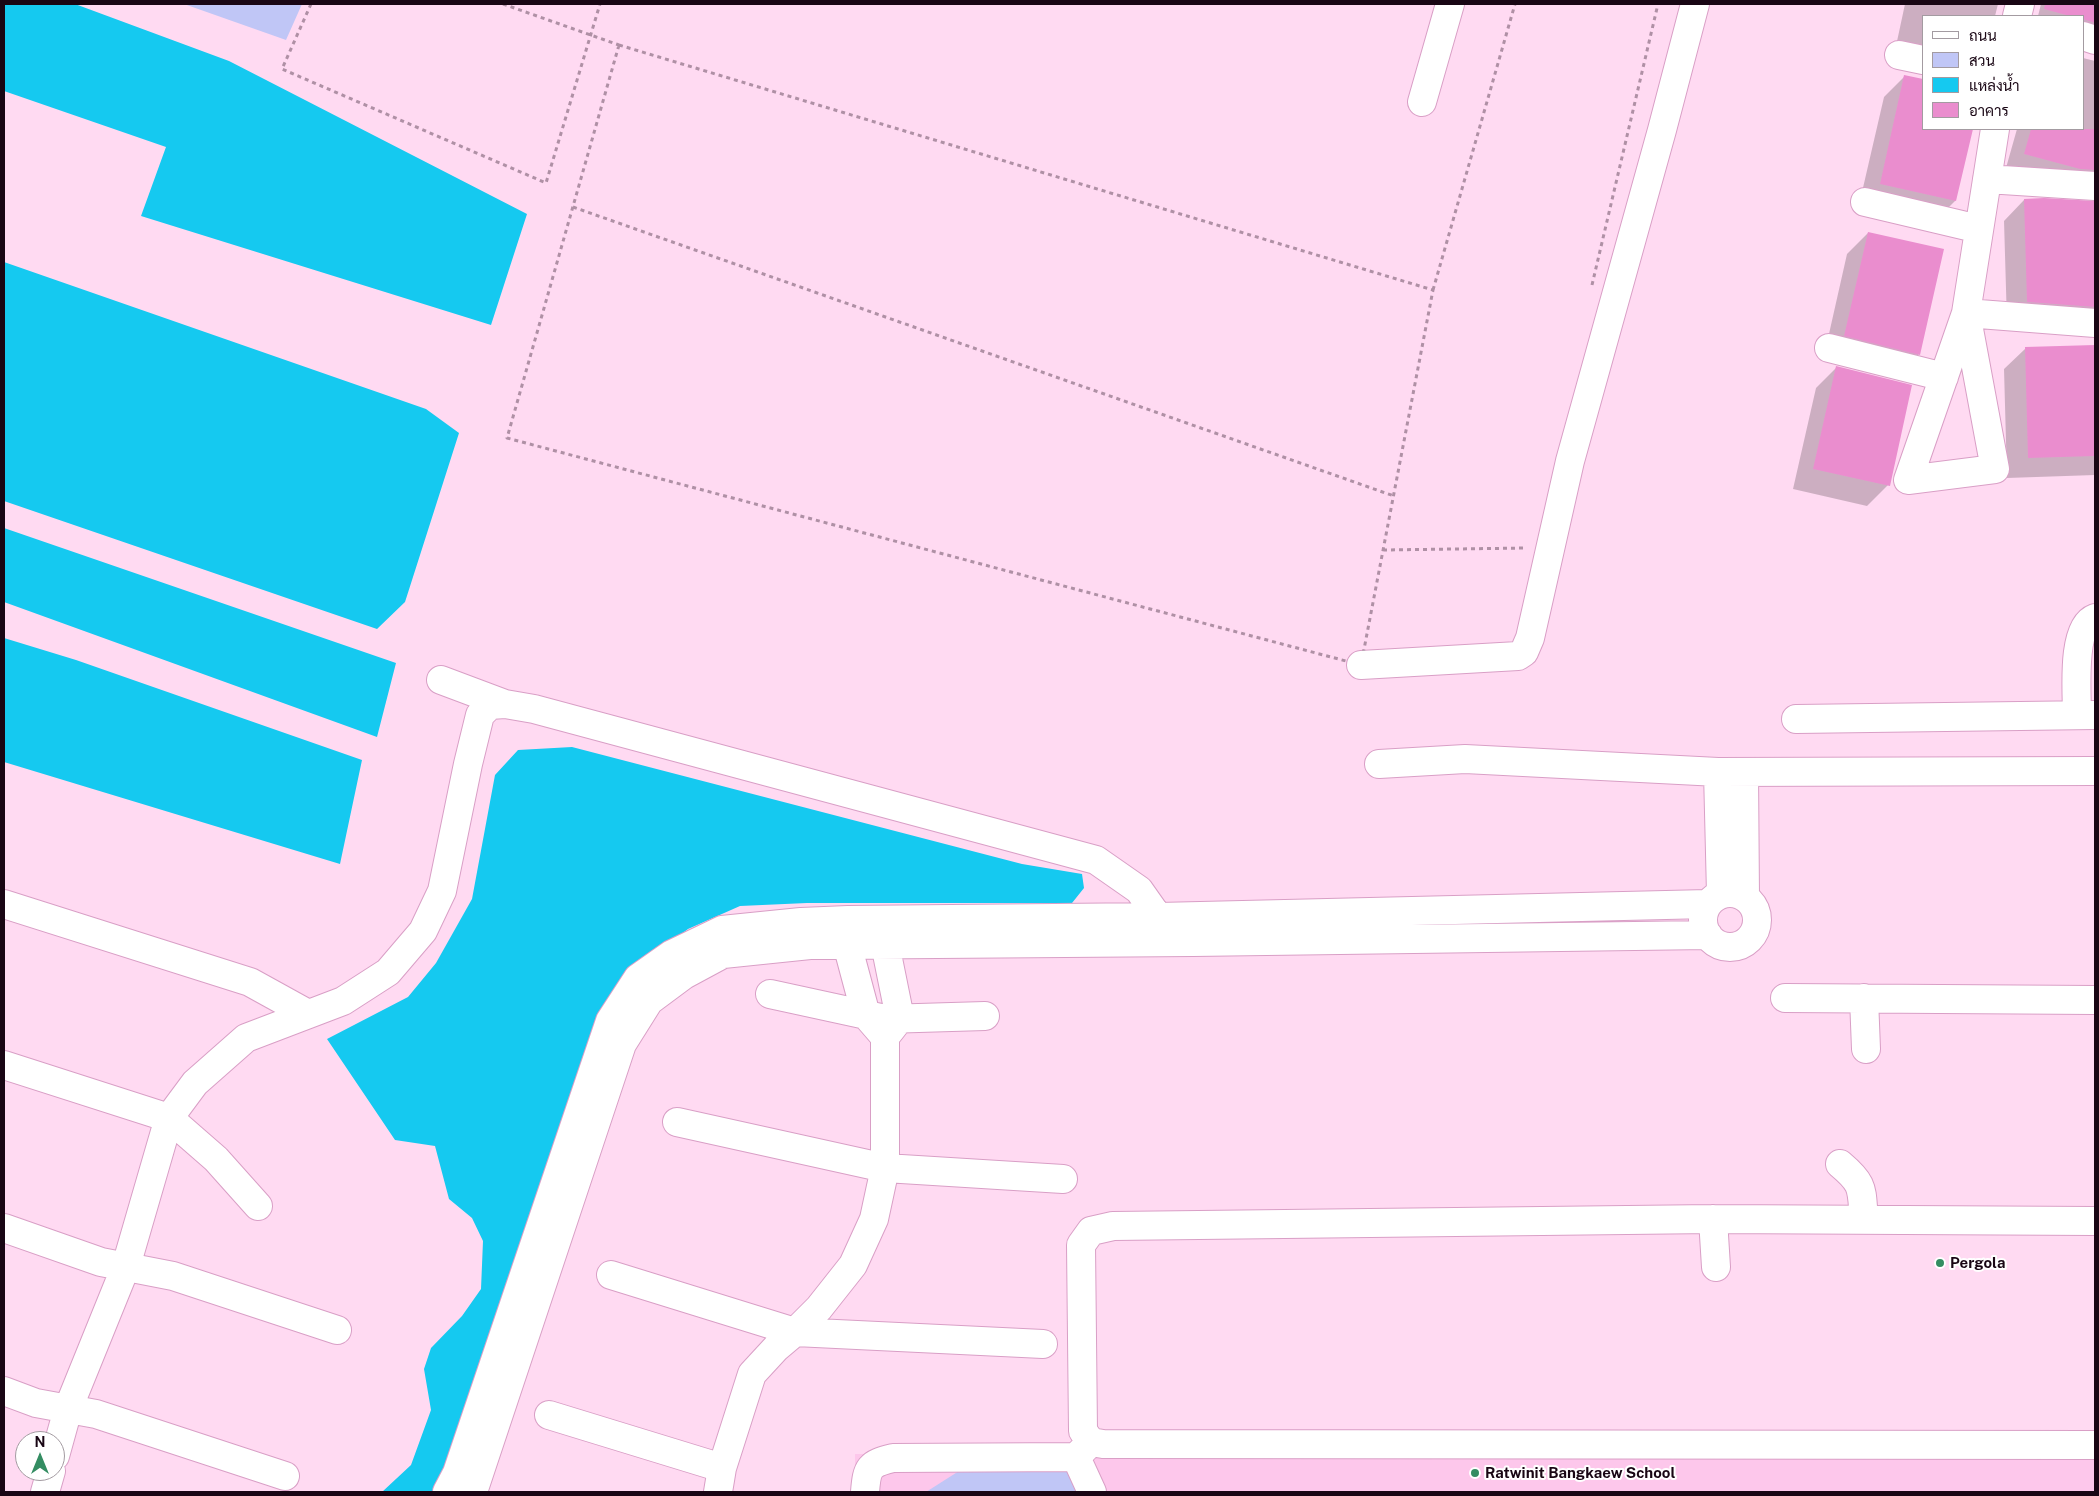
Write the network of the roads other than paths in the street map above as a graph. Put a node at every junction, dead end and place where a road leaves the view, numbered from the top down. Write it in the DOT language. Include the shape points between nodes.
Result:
graph roads {
  1 [pos="1450,4"];
  2 [pos="1695,4"];
  3 [pos="1422,102"];
  4 [pos="1995,130"];
  5 [pos="1987,179"];
  6 [pos="2095,186"];
  7 [pos="1865,202"];
  8 [pos="1979,229"];
  9 [pos="1966,313"];
  10 [pos="2095,323"];
  11 [pos="1829,348"];
  12 [pos="1944,377"];
  13 [pos="2095,618"];
  14 [pos="1361,665"];
  15 [pos="441,680"];
  16 [pos="505,704"];
  17 [pos="2086,715"];
  18 [pos="1796,719"];
  19 [pos="1379,764"];
  20 [pos="1731,772"];
  21 [pos="2095,772"];
  22 [pos="1725,898"];
  23 [pos="4,904"];
  24 [pos="1158,917"];
  25 [pos="848,932"];
  26 [pos="884,932"];
  27 [pos="1708,935"];
  28 [pos="1193,942"];
  29 [pos="770,994"];
  30 [pos="1785,998"];
  31 [pos="1864,998"];
  32 [pos="2095,1000"];
  33 [pos="308,1014"];
  34 [pos="866,1015"];
  35 [pos="985,1016"];
  36 [pos="892,1028"];
  37 [pos="1866,1049"];
  38 [pos="4,1064"];
  39 [pos="170,1118"];
  40 [pos="677,1122"];
  41 [pos="1840,1164"];
  42 [pos="885,1168"];
  43 [pos="1063,1179"];
  44 [pos="258,1206"];
  45 [pos="1712,1219"];
  46 [pos="1864,1219"];
  47 [pos="2095,1221"];
  48 [pos="550,1227"];
  49 [pos="4,1228"];
  50 [pos="126,1266"];
  51 [pos="1716,1267"];
  52 [pos="611,1275"];
  53 [pos="338,1330"];
  54 [pos="796,1332"];
  55 [pos="1043,1344"];
  56 [pos="4,1391"];
  57 [pos="68,1409"];
  58 [pos="549,1415"];
  59 [pos="62,1431"];
  60 [pos="2095,1445"];
  61 [pos="1084,1450"];
  62 [pos="285,1476"];
  63 [pos="720,1480"];
  64 [pos="446,1492"];
  65 [pos="472,1492"];
  66 [pos="865,1492"];
  67 [pos="1092,1492"];
  1 -- 3 [label="street"];
  2 -- 14 [label="street" via="1570,461 1530,638 1524,652 1518,656"];
  4 -- 5 [label="street"];
  5 -- 6 [label="street"];
  5 -- 8 [label="street"];
  7 -- 8 [label="street"];
  8 -- 9 [label="street"];
  9 -- 10 [label="street"];
  9 -- 12 [label="street"];
  9 -- 12 [label="street" via="1995,469 1908,480"];
  11 -- 12 [label="street"];
  13 -- 17 [label="street" via="2089,620 2082,630 2078,646"];
  15 -- 16 [label="street"];
  16 -- 24 [label="street" via="1096,860 1139,890"];
  16 -- 33 [label="street" via="490,706 480,715 442,891 423,931 388,972 344,1001"];
  17 -- 18 [label="street"];
  19 -- 20 [label="street" via="1465,758"];
  20 -- 21 [label="street"];
  20 -- 22 [label="street"];
  22 -- 24 [label="street"];
  22 -- 27 [label="street" via="1703,920"];
  22 -- 27 [label="street" via="1753,904 1757,914 1753,935 1746,942 1725,947"];
  23 -- 33 [label="street" via="250,982"];
  24 -- 26 [label="street"];
  24 -- 28 [label="street"];
  25 -- 26 [label="street"];
  25 -- 34 [label="street"];
  25 -- 48 [label="street" via="722,930 672,954 638,978 610,1021"];
  26 -- 28 [label="street"];
  26 -- 36 [label="street"];
  27 -- 28 [label="street"];
  29 -- 34 [label="street"];
  30 -- 31 [label="street"];
  31 -- 32 [label="street"];
  31 -- 37 [label="street"];
  33 -- 39 [label="street" via="246,1038 195,1083"];
  34 -- 36 [label="street" via="885,1019"];
  35 -- 36 [label="street"];
  36 -- 42 [label="street"];
  38 -- 39 [label="street"];
  39 -- 44 [label="street" via="216,1159"];
  39 -- 50 [label="street"];
  40 -- 42 [label="street"];
  41 -- 46 [label="street" via="1862,1188"];
  42 -- 43 [label="street"];
  42 -- 54 [label="street" via="874,1219 853,1265"];
  45 -- 46 [label="street"];
  45 -- 51 [label="street"];
  45 -- 61 [label="street" via="1113,1226 1091,1231 1080,1245"];
  46 -- 47 [label="street"];
  48 -- 64 [label="street" via="457,1473"];
  48 -- 65 [label="street"];
  49 -- 50 [label="street" via="101,1262"];
  50 -- 53 [label="street" via="173,1276"];
  50 -- 57 [label="street"];
  52 -- 54 [label="street"];
  54 -- 55 [label="street"];
  54 -- 63 [label="street" via="752,1374"];
  56 -- 57 [label="street" via="36,1403"];
  57 -- 59 [label="street"];
  57 -- 62 [label="street" via="96,1414"];
  58 -- 63 [label="street"];
  60 -- 61 [label="street" via="1103,1444"];
  61 -- 66 [label="street" via="893,1458 871,1466 866,1473"];
  61 -- 67 [label="street"];
}
